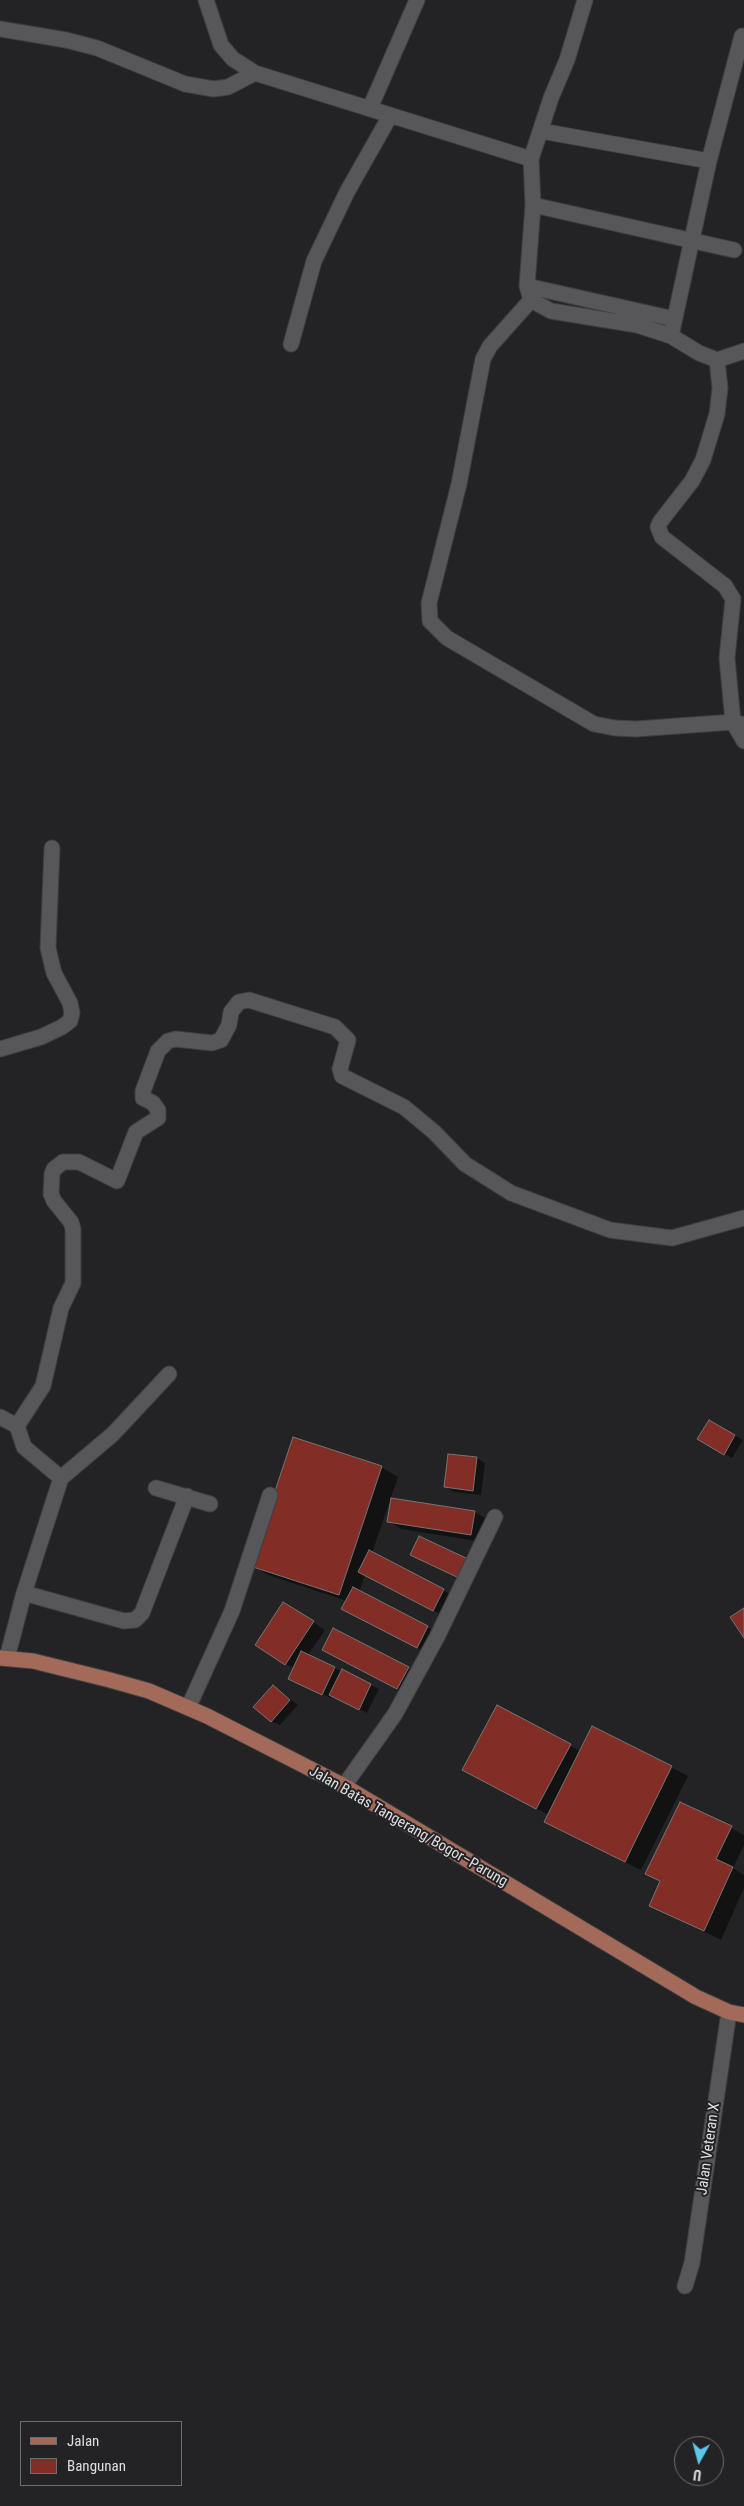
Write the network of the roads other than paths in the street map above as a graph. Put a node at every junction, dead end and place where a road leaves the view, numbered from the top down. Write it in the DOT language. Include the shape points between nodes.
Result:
graph roads {
  1 [pos="206,0"];
  2 [pos="418,0"];
  3 [pos="581,1"];
  4 [pos="0,29"];
  5 [pos="742,36"];
  6 [pos="256,73"];
  7 [pos="370,108"];
  8 [pos="390,116"];
  9 [pos="542,131"];
  10 [pos="531,159"];
  11 [pos="709,161"];
  12 [pos="533,205"];
  13 [pos="693,242"];
  14 [pos="734,250"];
  15 [pos="529,293"];
  16 [pos="674,319"];
  17 [pos="671,336"];
  18 [pos="290,344"];
  19 [pos="744,351"];
  20 [pos="717,360"];
  21 [pos="738,599"];
  22 [pos="738,723"];
  23 [pos="744,741"];
  24 [pos="52,848"];
  25 [pos="0,1049"];
  26 [pos="744,1218"];
  27 [pos="169,1374"];
  28 [pos="0,1417"];
  29 [pos="17,1426"];
  30 [pos="61,1478"];
  31 [pos="156,1488"];
  32 [pos="270,1495"];
  33 [pos="187,1496"];
  34 [pos="210,1504"];
  35 [pos="495,1517"];
  36 [pos="24,1593"];
  37 [pos="4,1658"];
  38 [pos="188,1708"];
  39 [pos="344,1786"];
  40 [pos="737,2013"];
  41 [pos="685,2286"];
  1 -- 6 [label="street" via="221,45 233,59"];
  2 -- 7 [label="street"];
  3 -- 9 [label="street" via="567,60"];
  4 -- 6 [label="street" via="97,48 185,84 214,89 228,87"];
  5 -- 11 [label="street"];
  6 -- 7 [label="street"];
  7 -- 8 [label="street"];
  8 -- 10 [label="street"];
  8 -- 18 [label="street" via="347,192 314,261"];
  9 -- 10 [label="street"];
  9 -- 11 [label="street"];
  10 -- 12 [label="street"];
  11 -- 13 [label="street"];
  12 -- 13 [label="street"];
  12 -- 15 [label="street"];
  13 -- 14 [label="street"];
  13 -- 16 [label="street"];
  15 -- 16 [label="street"];
  15 -- 17 [label="street" via="552,311 637,325"];
  15 -- 22 [label="street" via="483,359 459,484 429,603 430,622 447,638 594,724 636,729"];
  16 -- 17 [label="street"];
  17 -- 20 [label="street"];
  19 -- 20 [label="street"];
  20 -- 21 [label="street" via="720,388 717,414 706,451 692,481 658,527 662,537 716,577"];
  21 -- 22 [label="street" via="728,658"];
  22 -- 23 [label="street"];
  24 -- 25 [label="street" via="48,948 54,973 70,1003 70,1021 41,1037"];
  26 -- 29 [label="street" via="672,1238 610,1230 511,1193 465,1164 404,1108 342,1076 340,1069 348,1040 335,1027 249,1000 239,1002 231,1012 221,1040 212,1043 176,1039 168,1041 158,1051 143,1098 153,1103 158,1110 158,1118 136,1132 117,1181 79,1162 63,1162 54,1169 51,1194 73,1229 73,1283 61,1308 43,1386"];
  27 -- 30 [label="street" via="113,1434"];
  28 -- 29 [label="street"];
  29 -- 30 [label="street" via="24,1446"];
  30 -- 36 [label="street"];
  31 -- 33 [label="street"];
  32 -- 38 [label="street" via="232,1611"];
  33 -- 34 [label="street"];
  33 -- 36 [label="street" via="142,1613 135,1620 124,1621"];
  35 -- 39 [label="street" via="437,1637 395,1714"];
  36 -- 37 [label="street"];
  37 -- 38 [label="main road, Jalan Batas Tangerang/Bogor–Parung" via="33,1661 110,1680 150,1691"];
  38 -- 39 [label="main road, Jalan Batas Tangerang/Bogor–Parung"];
  39 -- 40 [label="main road, Jalan Batas Tangerang/Bogor–Parung" via="696,1998"];
  40 -- 41 [label="street, Jalan Veteran X" via="692,2264"];
}
